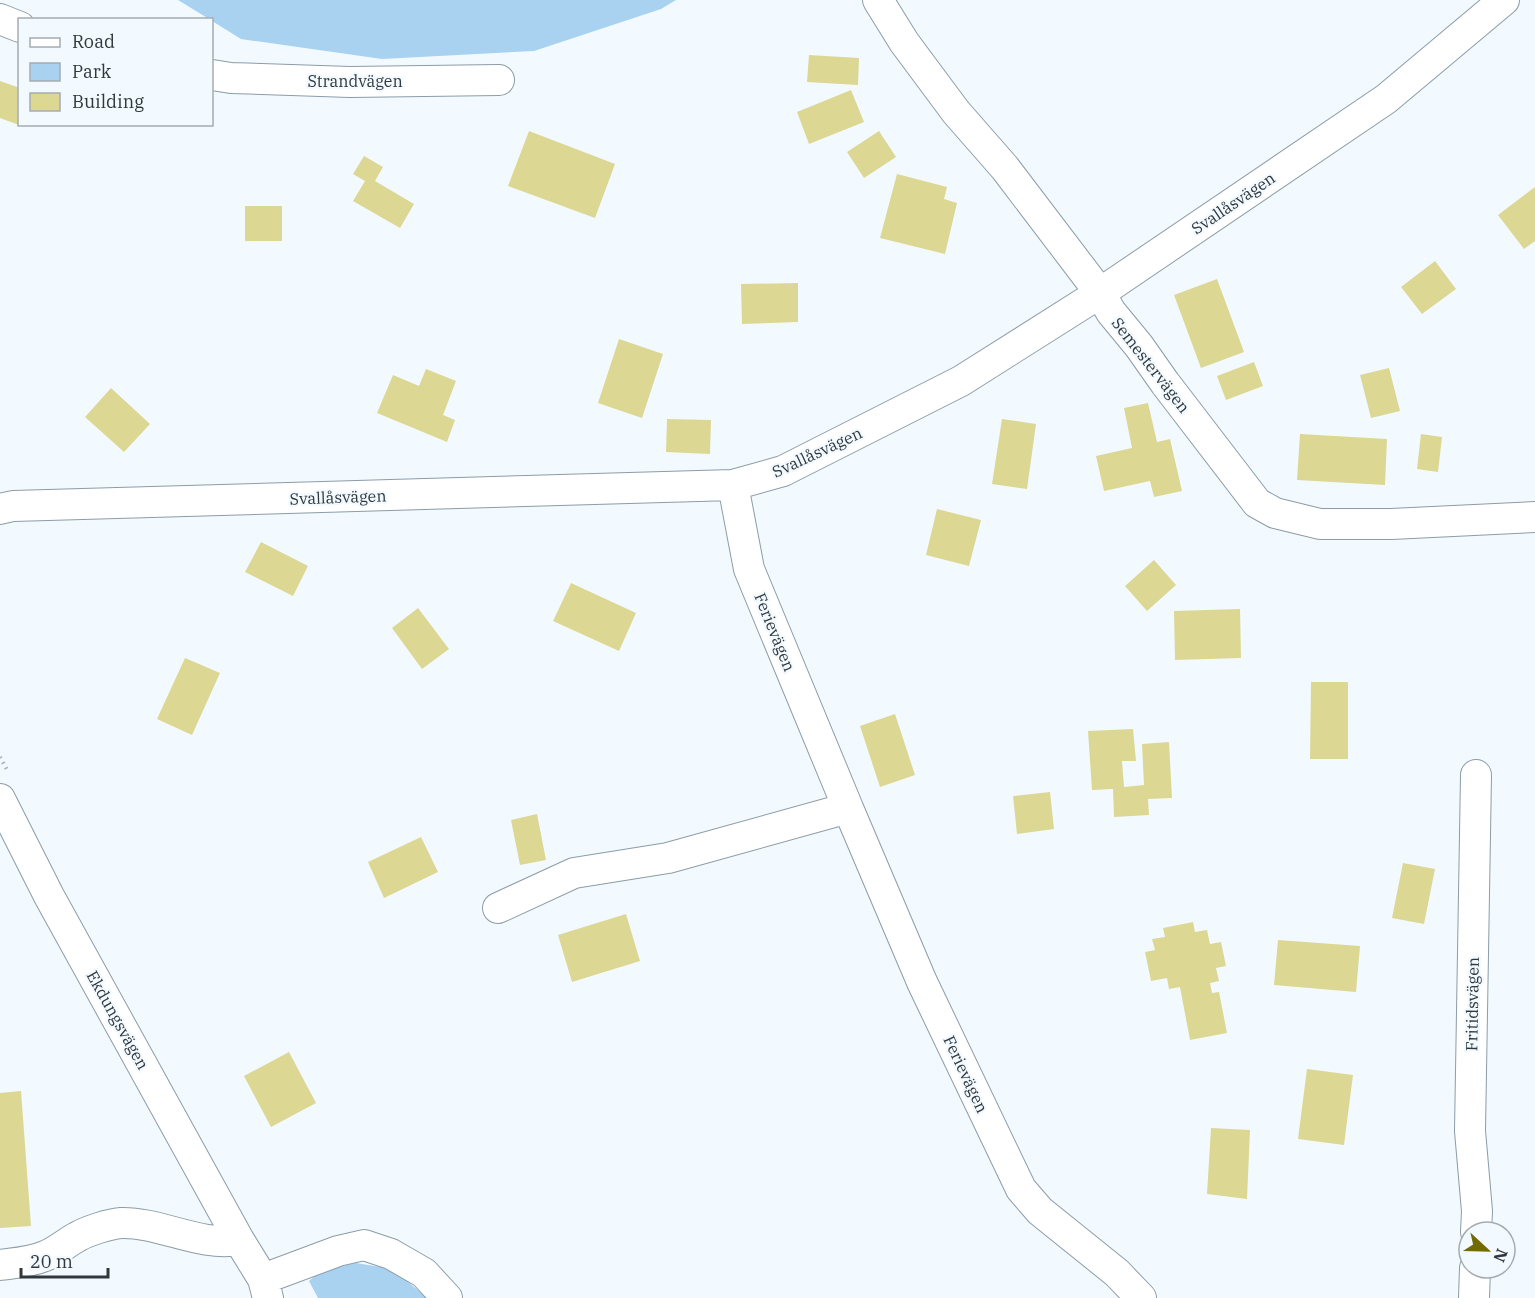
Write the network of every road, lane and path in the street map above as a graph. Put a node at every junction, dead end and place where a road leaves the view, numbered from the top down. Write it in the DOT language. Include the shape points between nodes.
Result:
graph roads {
  1 [pos="878,0"];
  2 [pos="1504,0"];
  3 [pos="0,19"];
  4 [pos="18,26"];
  5 [pos="213,75"];
  6 [pos="499,80"];
  7 [pos="1100,293"];
  8 [pos="733,485"];
  9 [pos="0,509"];
  10 [pos="1535,517"];
  11 [pos="1476,775"];
  12 [pos="0,799"];
  13 [pos="848,808"];
  14 [pos="498,908"];
  15 [pos="1477,1220"];
  16 [pos="239,1240"];
  17 [pos="0,1264"];
  18 [pos="1475,1280"];
  19 [pos="266,1289"];
  20 [pos="447,1298"];
  21 [pos="1141,1298"];
  22 [pos="1474,1298"];
  1 -- 7 [label="street, Semestervägen" via="956,112 1005,168"];
  2 -- 7 [label="street, Svallåsvägen" via="1386,99"];
  3 -- 4 [label="street"];
  5 -- 6 [label="street, Strandvägen" via="350,82"];
  7 -- 8 [label="street, Svallåsvägen" via="961,381 783,471"];
  7 -- 10 [label="street, Semestervägen" via="1257,503 1275,513 1320,524"];
  8 -- 9 [label="street, Svallåsvägen"];
  8 -- 13 [label="street, Ferievägen" via="749,569"];
  11 -- 15 [label="street, Fritidsvägen" via="1470,1131"];
  12 -- 16 [label="street, Ekdungsvägen" via="49,896"];
  13 -- 14 [label="street" via="668,858 574,873"];
  13 -- 21 [label="street, Ferievägen" via="922,982 1021,1189 1040,1211 1117,1273"];
  16 -- 17 [label="street" via="211,1240 120,1223 80,1236 48,1256"];
  16 -- 19 [label="street, Ekdungsvägen"];
  18 -- 22 [label="street"];
  19 -- 20 [label="street" via="338,1251 364,1245 391,1254 424,1273"];
}
